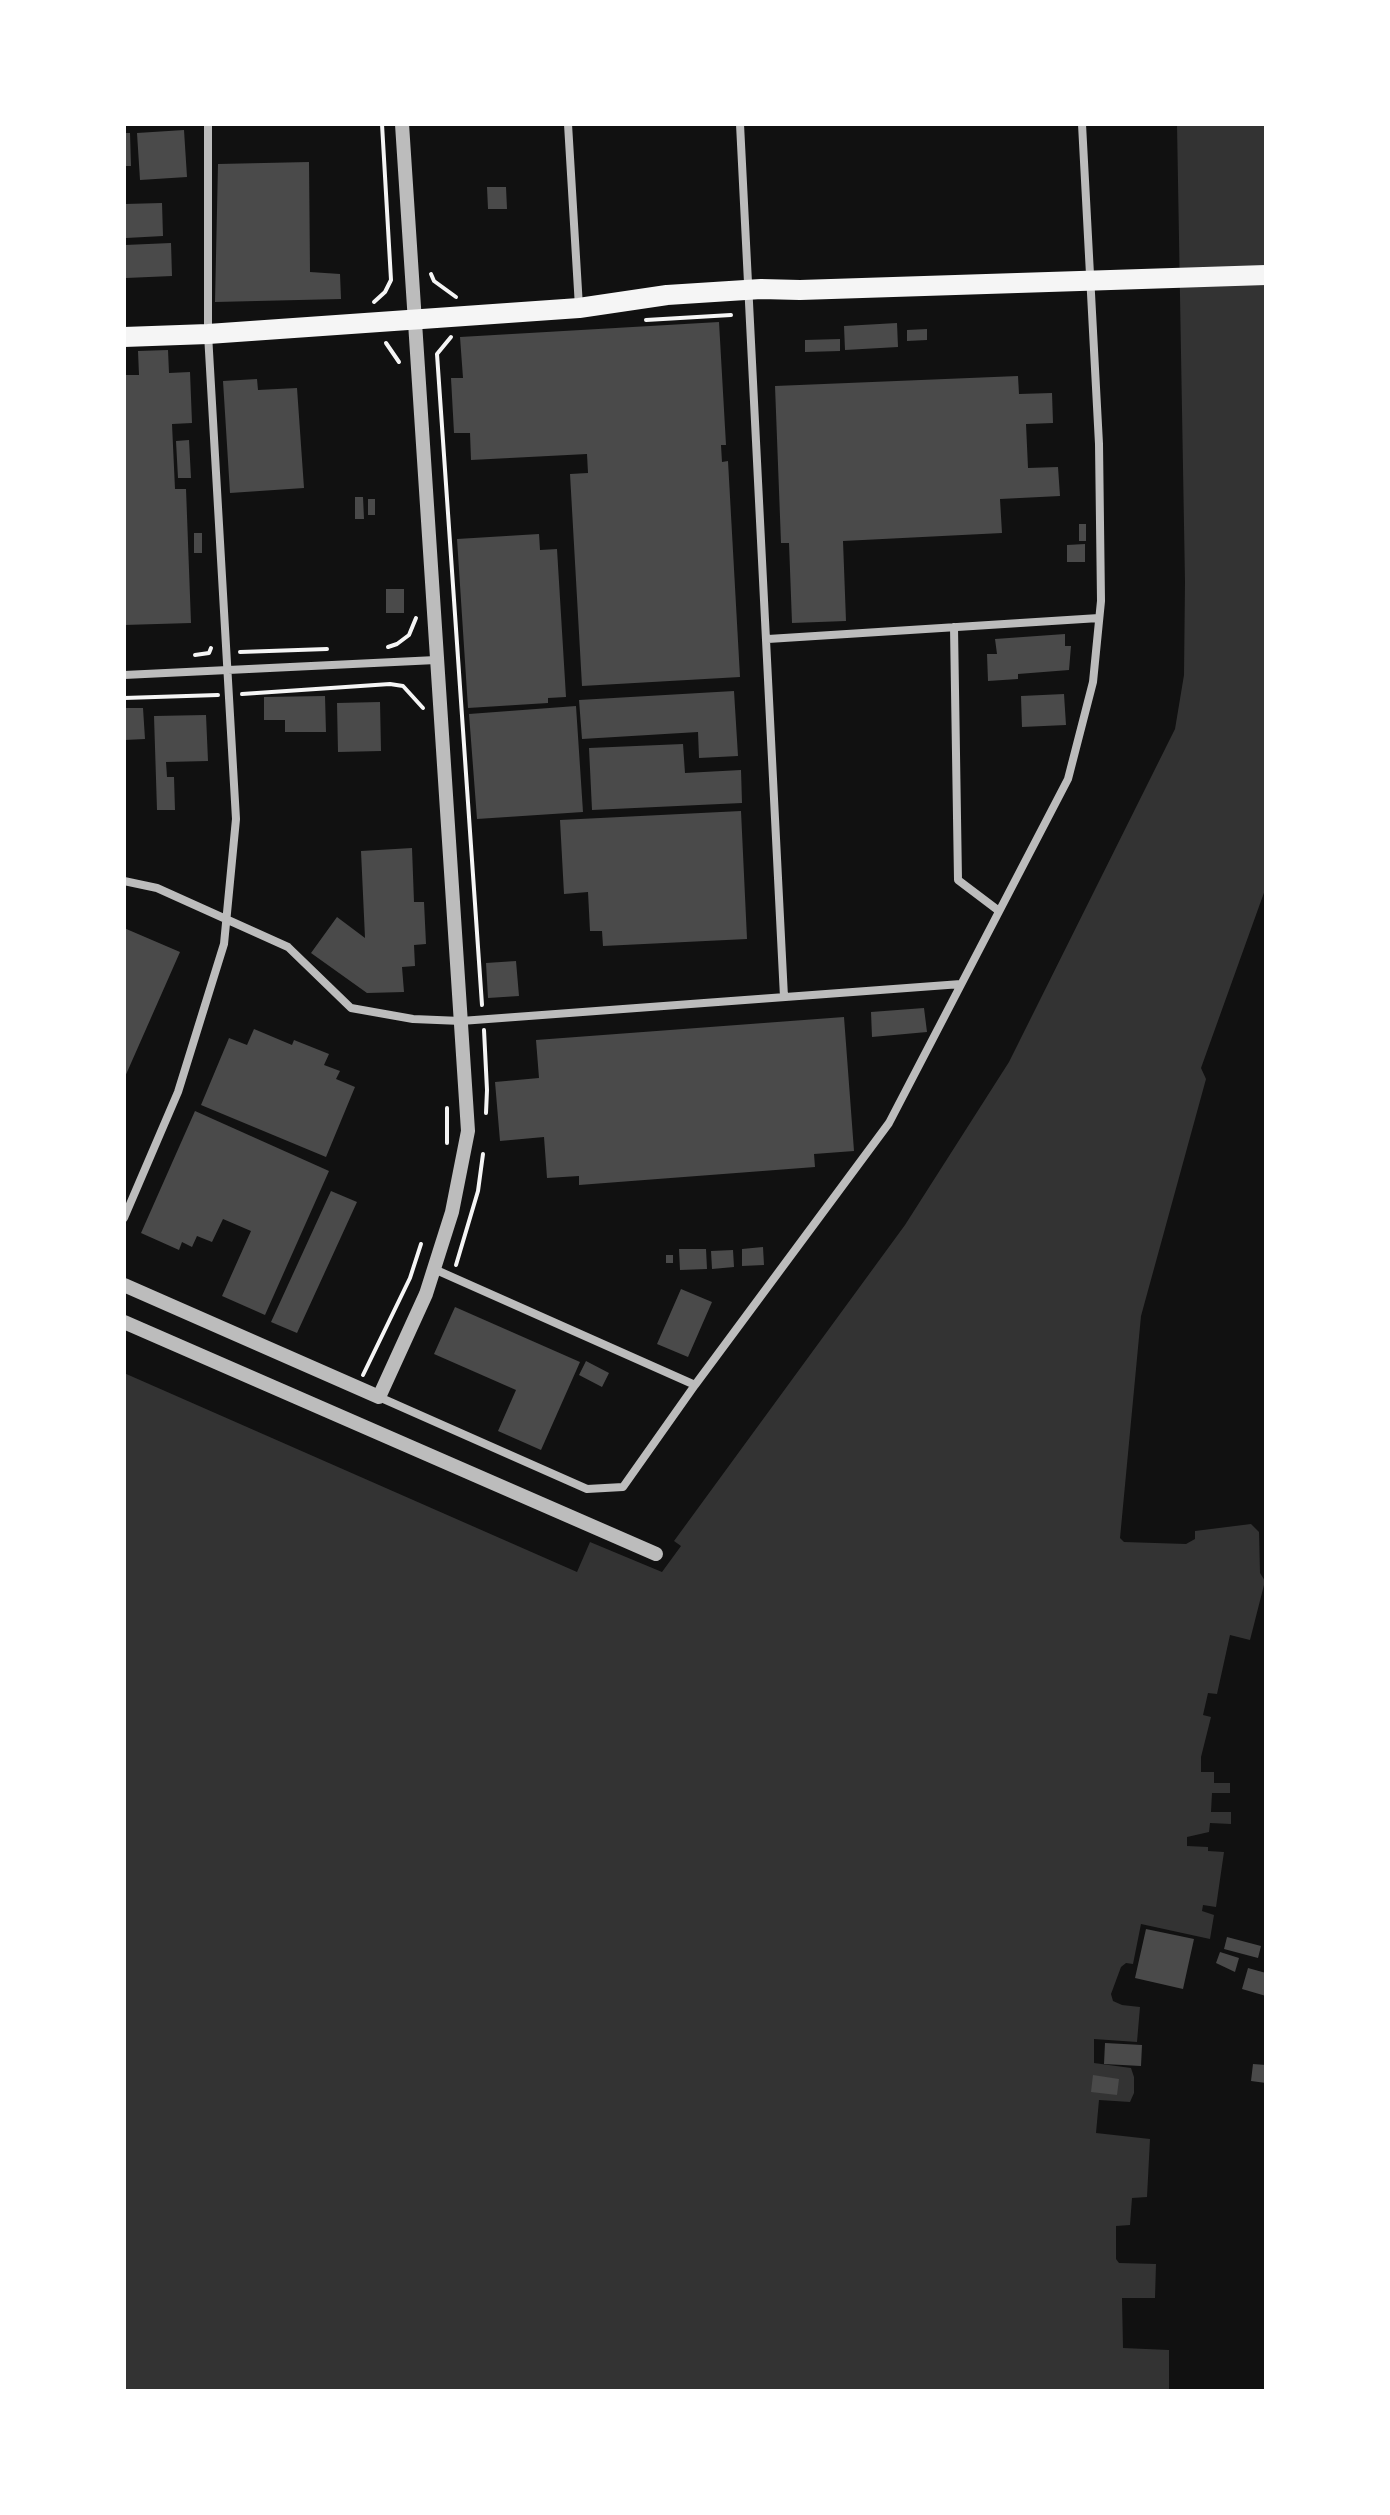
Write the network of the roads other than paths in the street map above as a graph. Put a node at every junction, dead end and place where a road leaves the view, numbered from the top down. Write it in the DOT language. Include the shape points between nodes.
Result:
graph roads {
  1 [pos="208,124"];
  2 [pos="402,124"];
  3 [pos="568,124"];
  4 [pos="740,124"];
  5 [pos="1082,124"];
  6 [pos="1266,275"];
  7 [pos="749,290"];
  8 [pos="579,308"];
  9 [pos="415,320"];
  10 [pos="208,334"];
  11 [pos="124,337"];
  12 [pos="1099,618"];
  13 [pos="954,627"];
  14 [pos="768,639"];
  15 [pos="436,660"];
  16 [pos="227,670"];
  17 [pos="124,675"];
  18 [pos="124,881"];
  19 [pos="999,911"];
  20 [pos="226,919"];
  21 [pos="961,984"];
  22 [pos="784,997"];
  23 [pos="461,1021"];
  24 [pos="124,1218"];
  25 [pos="434,1269"];
  26 [pos="124,1285"];
  27 [pos="124,1322"];
  28 [pos="695,1385"];
  29 [pos="379,1397"];
  30 [pos="656,1554"];
  1 -- 10 [label="street"];
  2 -- 9 [label="street"];
  3 -- 8 [label="street"];
  4 -- 7 [label="street"];
  5 -- 12 [label="street" via="1099,444"];
  6 -- 7 [label="main road"];
  7 -- 8 [label="main road"];
  7 -- 14 [label="street"];
  8 -- 9 [label="main road"];
  9 -- 10 [label="main road"];
  9 -- 15 [label="street"];
  10 -- 11 [label="main road"];
  10 -- 16 [label="street"];
  12 -- 13 [label="street"];
  12 -- 19 [label="street" via="1093,682 1068,779"];
  13 -- 14 [label="street"];
  13 -- 19 [label="street" via="958,880"];
  14 -- 22 [label="street"];
  15 -- 16 [label="street"];
  15 -- 23 [label="street"];
  16 -- 17 [label="street"];
  16 -- 20 [label="street" via="236,819"];
  18 -- 20 [label="street" via="157,888"];
  19 -- 21 [label="street"];
  20 -- 23 [label="street" via="288,947 351,1008"];
  20 -- 24 [label="street" via="224,944 178,1092"];
  21 -- 22 [label="street"];
  21 -- 28 [label="street" via="889,1123"];
  22 -- 23 [label="street"];
  23 -- 25 [label="street" via="468,1131"];
  25 -- 28 [label="street"];
  25 -- 29 [label="street"];
  26 -- 29 [label="street"];
  27 -- 30 [label="street"];
  28 -- 29 [label="street" via="623,1487 587,1489"];
}
